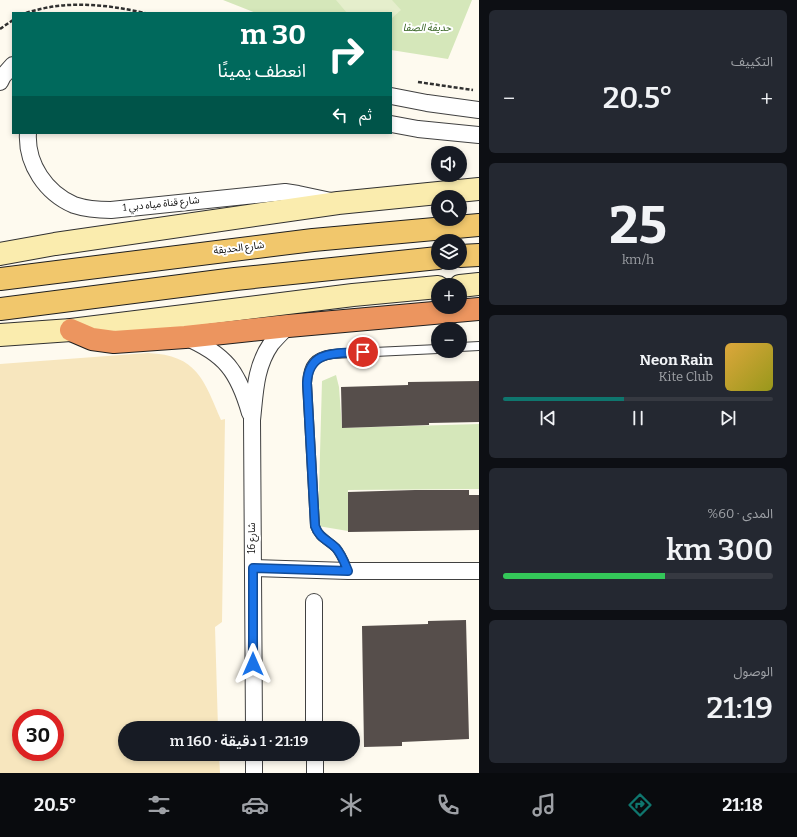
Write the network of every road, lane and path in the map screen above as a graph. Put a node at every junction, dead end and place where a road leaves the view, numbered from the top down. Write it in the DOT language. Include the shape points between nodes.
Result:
graph roads {
  1 [pos="57,2"];
  2 [pos="63,2"];
  3 [pos="28,12"];
  4 [pos="140,12"];
  5 [pos="12,21"];
  6 [pos="0,29"];
  7 [pos="12,66"];
  8 [pos="413,81"];
  9 [pos="0,82"];
  10 [pos="479,90"];
  11 [pos="392,96"];
  12 [pos="479,110"];
  13 [pos="392,124"];
  14 [pos="28,134"];
  15 [pos="479,135"];
  16 [pos="479,189"];
  17 [pos="338,203"];
  18 [pos="479,225"];
  19 [pos="0,254"];
  20 [pos="479,255"];
  21 [pos="467,256"];
  22 [pos="431,259"];
  23 [pos="0,279"];
  24 [pos="479,284"];
  25 [pos="467,285"];
  26 [pos="431,288"];
  27 [pos="0,309"];
  28 [pos="479,309"];
  29 [pos="288,326"];
  30 [pos="71,330"];
  31 [pos="0,335"];
  32 [pos="185,337"];
  33 [pos="479,346"];
  34 [pos="467,347"];
  35 [pos="431,348"];
  36 [pos="252,420"];
  37 [pos="253,568"];
  38 [pos="348,571"];
  39 [pos="479,571"];
  40 [pos="314,602"];
  41 [pos="254,721"];
  42 [pos="314,721"];
  43 [pos="254,761"];
  44 [pos="315,761"];
  45 [pos="254,773"];
  46 [pos="315,773"];
  1 -- 3 [label="path"];
  2 -- 4 [label="path" via="102,4"];
  5 -- 6 [label="path"];
  7 -- 9 [label="street"];
  8 -- 10 [label="path"];
  11 -- 12 [label="street"];
  13 -- 15 [label="street"];
  14 -- 17 [label="street, شارع قناة مياه دبي 1" via="32,162 43,181 58,196 75,205 111,210 285,192"];
  16 -- 17 [label="main road"];
  17 -- 19 [label="main road"];
  18 -- 23 [label="main road, شارع الحديقة" via="313,240"];
  20 -- 21 [label="main road"];
  22 -- 27 [label="main road" via="235,279"];
  24 -- 25 [label="main road"];
  26 -- 30 [label="main road"];
  28 -- 29 [label="highway"];
  29 -- 32 [label="highway"];
  29 -- 36 [label="street, شارع 16" via="272,343 259,365"];
  30 -- 31 [label="main road"];
  30 -- 32 [label="highway" via="92,339 114,342"];
  32 -- 36 [label="street, شارع 16" via="204,345 230,367 245,395"];
  33 -- 34 [label="lane"];
  35 -- 38 [label="lane" via="332,354 322,356 313,362 308,372 315,526 320,536 340,553"];
  36 -- 37 [label="street, شارع 16"];
  37 -- 38 [label="street"];
  37 -- 41 [label="street, شارع 16"];
  38 -- 39 [label="street"];
  40 -- 42 [label="street"];
  43 -- 45 [label="street"];
  44 -- 46 [label="street"];
}
